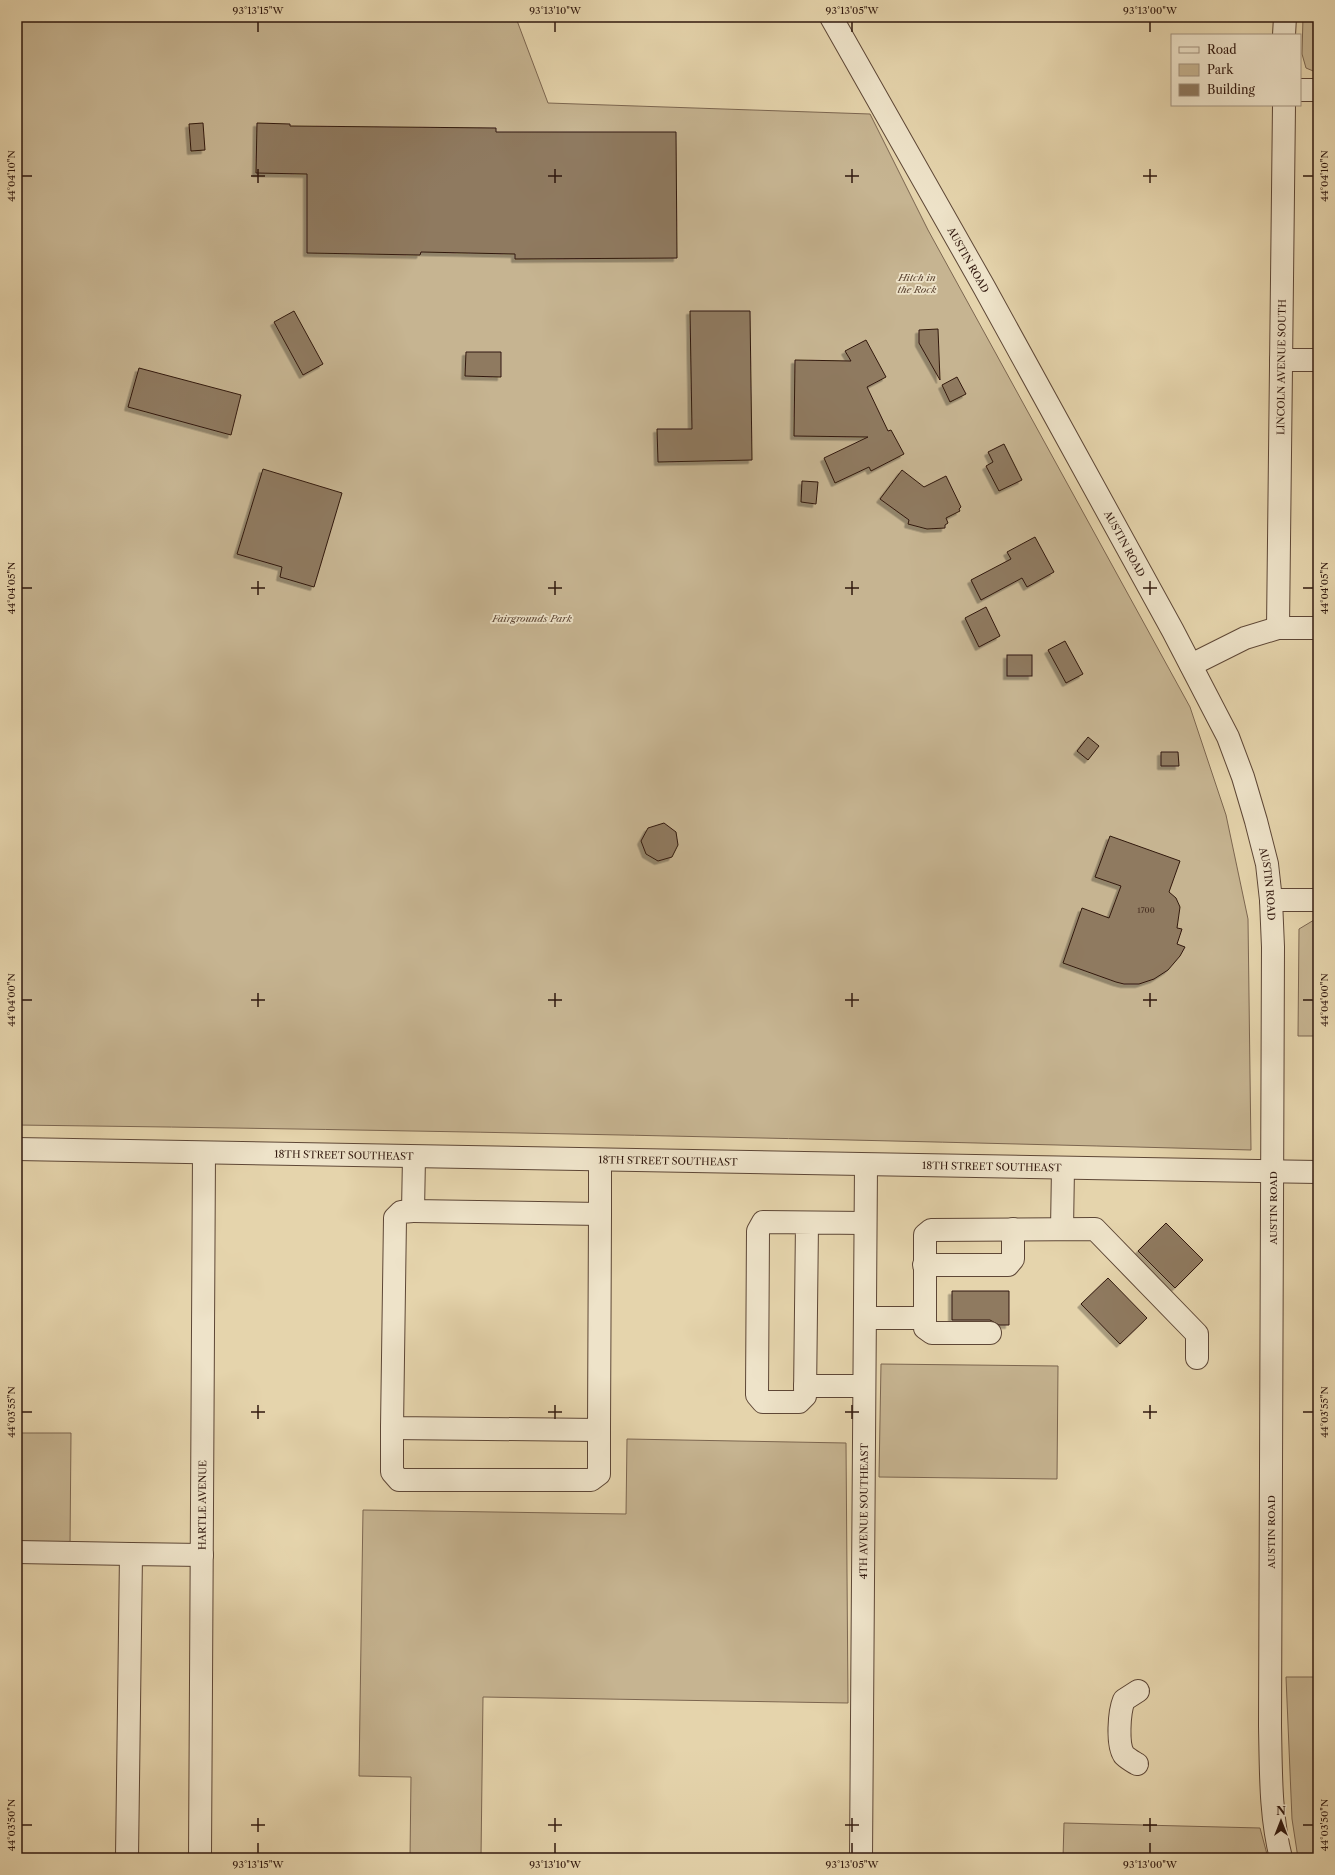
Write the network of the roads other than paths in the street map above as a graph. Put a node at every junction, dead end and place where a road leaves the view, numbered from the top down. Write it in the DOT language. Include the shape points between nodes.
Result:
graph roads {
  1 [pos="831,17"];
  2 [pos="1285,17"];
  3 [pos="1284,34"];
  4 [pos="1301,90"];
  5 [pos="1318,90"];
  6 [pos="1284,106"];
  7 [pos="1281,360"];
  8 [pos="1318,360"];
  9 [pos="1278,628"];
  10 [pos="1318,628"];
  11 [pos="1191,665"];
  12 [pos="1271,900"];
  13 [pos="1318,900"];
  14 [pos="17,1149"];
  15 [pos="204,1153"];
  16 [pos="414,1157"];
  17 [pos="600,1160"];
  18 [pos="866,1165"];
  19 [pos="1063,1168"];
  20 [pos="1273,1172"];
  21 [pos="1318,1172"];
  22 [pos="413,1212"];
  23 [pos="600,1214"];
  24 [pos="807,1223"];
  25 [pos="865,1223"];
  26 [pos="1013,1229"];
  27 [pos="1062,1229"];
  28 [pos="924,1266"];
  29 [pos="865,1318"];
  30 [pos="925,1318"];
  31 [pos="990,1333"];
  32 [pos="1197,1358"];
  33 [pos="805,1386"];
  34 [pos="864,1386"];
  35 [pos="392,1428"];
  36 [pos="599,1430"];
  37 [pos="17,1552"];
  38 [pos="131,1554"];
  39 [pos="202,1555"];
  40 [pos="1138,1691"];
  41 [pos="1137,1764"];
  42 [pos="127,1858"];
  43 [pos="200,1858"];
  44 [pos="861,1858"];
  45 [pos="1281,1858"];
  1 -- 11 [label="street, AUSTIN ROAD" via="988,294"];
  2 -- 3 [label="street"];
  4 -- 5 [label="street"];
  6 -- 7 [label="street, LINCOLN AVENUE SOUTH"];
  7 -- 8 [label="street"];
  7 -- 9 [label="street, LINCOLN AVENUE SOUTH"];
  9 -- 10 [label="street"];
  9 -- 11 [label="street" via="1245,638"];
  11 -- 12 [label="street, AUSTIN ROAD" via="1228,737 1243,777 1263,850"];
  12 -- 13 [label="street"];
  12 -- 20 [label="street, AUSTIN ROAD"];
  14 -- 15 [label="street, 18TH STREET SOUTHEAST"];
  15 -- 16 [label="street, 18TH STREET SOUTHEAST"];
  15 -- 39 [label="street, HARTLE AVENUE"];
  16 -- 17 [label="street, 18TH STREET SOUTHEAST"];
  16 -- 22 [label="street"];
  17 -- 18 [label="street, 18TH STREET SOUTHEAST"];
  17 -- 23 [label="street"];
  18 -- 19 [label="street, 18TH STREET SOUTHEAST"];
  18 -- 25 [label="street, 4TH AVENUE SOUTHEAST"];
  19 -- 20 [label="street, 18TH STREET SOUTHEAST"];
  19 -- 27 [label="street"];
  20 -- 21 [label="street, 18TH STREET SOUTHEAST"];
  20 -- 45 [label="street, AUSTIN ROAD" via="1270,1726 1271,1784"];
  22 -- 23 [label="street"];
  22 -- 35 [label="street" via="401,1212 396,1218"];
  23 -- 36 [label="street"];
  24 -- 25 [label="street"];
  24 -- 33 [label="street"];
  24 -- 33 [label="street" via="763,1222 758,1231 757,1395 762,1402 799,1402 805,1396"];
  25 -- 29 [label="street, 4TH AVENUE SOUTHEAST"];
  26 -- 27 [label="street"];
  26 -- 28 [label="street" via="931,1230 925,1235"];
  26 -- 28 [label="street" via="1013,1259 1008,1265"];
  27 -- 32 [label="street" via="1095,1229 1196,1334"];
  28 -- 30 [label="street"];
  29 -- 30 [label="street"];
  29 -- 34 [label="street, 4TH AVENUE SOUTHEAST"];
  30 -- 31 [label="street" via="925,1328 932,1333"];
  33 -- 34 [label="street"];
  34 -- 44 [label="street, 4TH AVENUE SOUTHEAST"];
  35 -- 36 [label="street"];
  35 -- 36 [label="street" via="392,1472 399,1480 591,1480 599,1474"];
  37 -- 38 [label="street"];
  38 -- 39 [label="street"];
  38 -- 42 [label="street"];
  39 -- 43 [label="street, HARTLE AVENUE"];
  40 -- 41 [label="street" via="1124,1700 1120,1717 1120,1747 1124,1754"];
}
